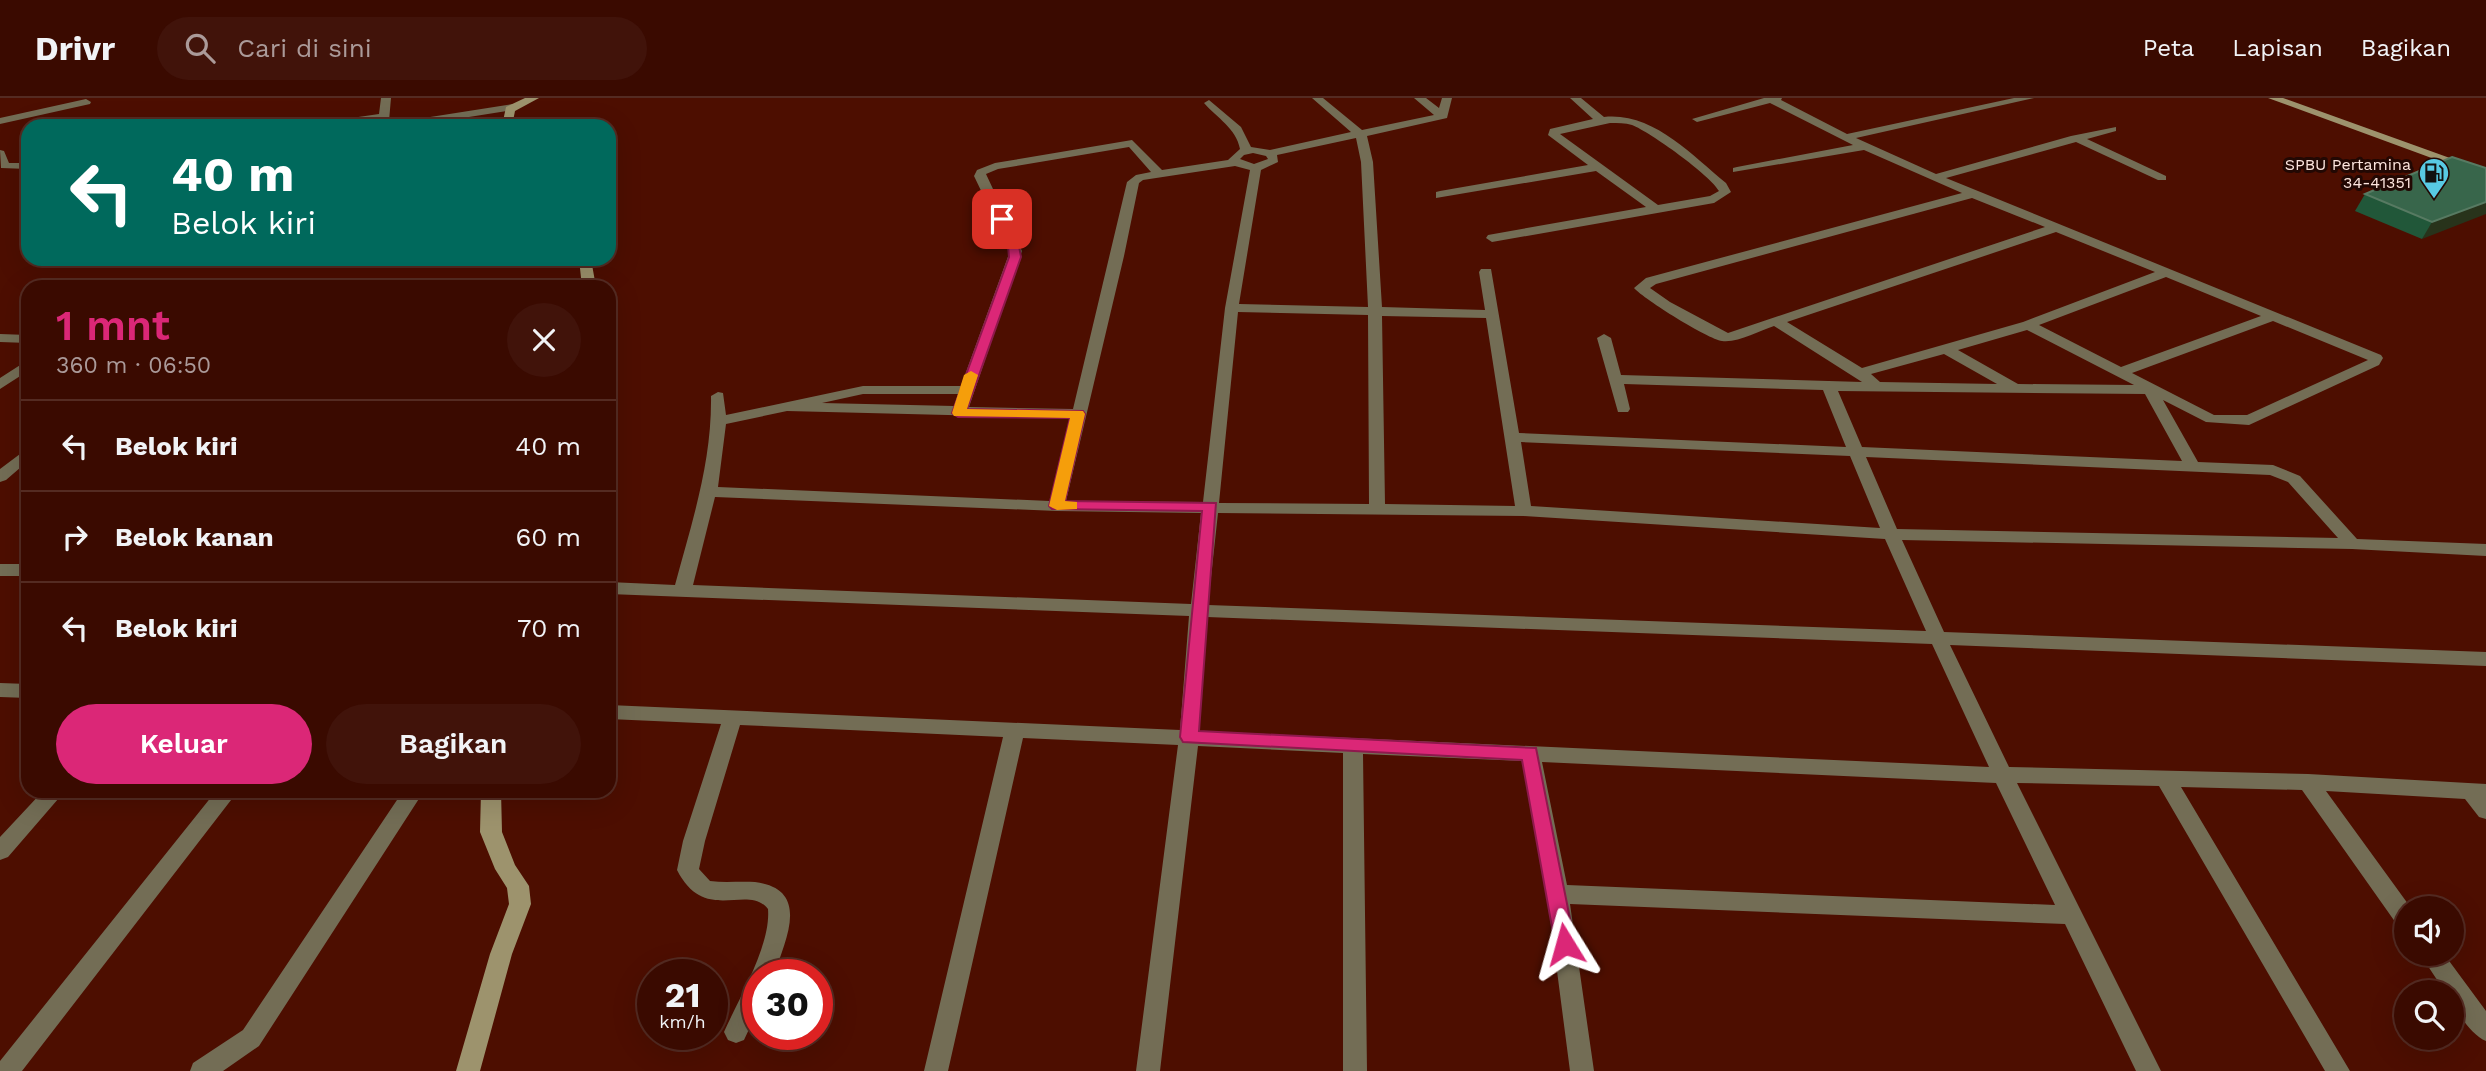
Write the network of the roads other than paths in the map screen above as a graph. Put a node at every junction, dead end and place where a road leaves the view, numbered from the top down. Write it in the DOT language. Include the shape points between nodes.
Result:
graph roads {
  1 [pos="386,98"];
  2 [pos="534,98"];
  3 [pos="1317,98"];
  4 [pos="1419,98"];
  5 [pos="1447,98"];
  6 [pos="1575,98"];
  7 [pos="1773,98"];
  8 [pos="2029,98"];
  9 [pos="2273,98"];
  10 [pos="85,100"];
  11 [pos="514,103"];
  12 [pos="1209,103"];
  13 [pos="91,114"];
  14 [pos="1444,116"];
  15 [pos="383,117"];
  16 [pos="368,119"];
  17 [pos="433,119"];
  18 [pos="507,119"];
  19 [pos="1697,119"];
  20 [pos="0,121"];
  21 [pos="1603,122"];
  22 [pos="2112,129"];
  23 [pos="1361,135"];
  24 [pos="1847,137"];
  25 [pos="2075,138"];
  26 [pos="1866,146"];
  27 [pos="1246,150"];
  28 [pos="0,153"];
  29 [pos="1270,153"];
  30 [pos="1236,162"];
  31 [pos="21,166"];
  32 [pos="1256,167"];
  33 [pos="1596,167"];
  34 [pos="1737,170"];
  35 [pos="1159,174"];
  36 [pos="2486,175"];
  37 [pos="1935,178"];
  38 [pos="2162,178"];
  39 [pos="1972,194"];
  40 [pos="1440,195"];
  41 [pos="1656,209"];
  42 [pos="2055,228"];
  43 [pos="1492,239"];
  44 [pos="1486,272"];
  45 [pos="2167,272"];
  46 [pos="1232,307"];
  47 [pos="1375,310"];
  48 [pos="1492,314"];
  49 [pos="2273,316"];
  50 [pos="1777,321"];
  51 [pos="2028,325"];
  52 [pos="0,338"];
  53 [pos="1604,338"];
  54 [pos="21,339"];
  55 [pos="1947,349"];
  56 [pos="21,369"];
  57 [pos="1860,373"];
  58 [pos="2118,373"];
  59 [pos="1614,379"];
  60 [pos="0,385"];
  61 [pos="1829,386"];
  62 [pos="1876,386"];
  63 [pos="2016,388"];
  64 [pos="965,390"];
  65 [pos="2150,390"];
  66 [pos="718,397"];
  67 [pos="790,407"];
  68 [pos="1623,410"];
  69 [pos="958,413"];
  70 [pos="1078,414"];
  71 [pos="719,421"];
  72 [pos="1515,437"];
  73 [pos="1855,453"];
  74 [pos="21,459"];
  75 [pos="2192,466"];
  76 [pos="0,477"];
  77 [pos="709,492"];
  78 [pos="1057,506"];
  79 [pos="1210,506"];
  80 [pos="1377,508"];
  81 [pos="1524,510"];
  82 [pos="1892,534"];
  83 [pos="2352,544"];
  84 [pos="2486,550"];
  85 [pos="616,588"];
  86 [pos="682,592"];
  87 [pos="1199,609"];
  88 [pos="1940,639"];
  89 [pos="2486,659"];
  90 [pos="0,690"];
  91 [pos="21,691"];
  92 [pos="616,712"];
  93 [pos="732,719"];
  94 [pos="1015,730"];
  95 [pos="1189,737"];
  96 [pos="1353,747"];
  97 [pos="1530,753"];
  98 [pos="2002,775"];
  99 [pos="2166,780"];
  100 [pos="2308,782"];
  101 [pos="2478,792"];
  102 [pos="49,798"];
  103 [pos="222,798"];
  104 [pos="409,798"];
  105 [pos="491,798"];
  106 [pos="2486,811"];
  107 [pos="0,851"];
  108 [pos="1558,894"];
  109 [pos="2394,902"];
  110 [pos="2072,915"];
  111 [pos="767,959"];
  112 [pos="2440,966"];
  113 [pos="742,1019"];
  114 [pos="2486,1030"];
  115 [pos="736,1032"];
  116 [pos="7,1071"];
  117 [pos="202,1071"];
  118 [pos="468,1071"];
  119 [pos="936,1071"];
  120 [pos="1148,1071"];
  121 [pos="1355,1071"];
  122 [pos="1582,1071"];
  123 [pos="2149,1071"];
  124 [pos="2338,1071"];
  1 -- 15 [label="street"];
  2 -- 11 [label="street"];
  3 -- 23 [label="street"];
  4 -- 14 [label="street"];
  5 -- 14 [label="street"];
  6 -- 21 [label="street"];
  7 -- 19 [label="street"];
  7 -- 24 [label="street"];
  8 -- 24 [label="street"];
  9 -- 36 [label="street"];
  10 -- 13 [label="street"];
  10 -- 20 [label="street"];
  11 -- 17 [label="street"];
  11 -- 18 [label="street"];
  12 -- 27 [label="street" via="1245,141"];
  14 -- 23 [label="street"];
  15 -- 16 [label="street"];
  21 -- 33 [label="street" via="1554,131"];
  21 -- 41 [label="street" via="1625,120 1649,129 1725,192 1714,199"];
  22 -- 25 [label="street"];
  23 -- 29 [label="street"];
  23 -- 47 [label="street" via="1367,162"];
  24 -- 26 [label="street"];
  25 -- 37 [label="street"];
  25 -- 38 [label="street"];
  26 -- 34 [label="street"];
  26 -- 37 [label="street"];
  27 -- 29 [label="street"];
  27 -- 30 [label="street" via="1236,154"];
  28 -- 31 [label="street" via="5,166"];
  29 -- 32 [label="street" via="1272,162"];
  30 -- 32 [label="street"];
  30 -- 35 [label="street"];
  32 -- 46 [label="street"];
  33 -- 40 [label="street"];
  33 -- 41 [label="street"];
  35 -- 64 [label="street" via="1132,143 981,172 1016,251"];
  35 -- 70 [label="street" via="1136,179 1130,188 1118,256"];
  37 -- 39 [label="street"];
  39 -- 42 [label="street"];
  39 -- 50 [label="street" via="1651,281 1641,288 1724,337"];
  41 -- 43 [label="street"];
  42 -- 45 [label="street"];
  42 -- 50 [label="street"];
  44 -- 48 [label="street"];
  45 -- 49 [label="street"];
  45 -- 51 [label="street"];
  46 -- 47 [label="street"];
  46 -- 79 [label="street"];
  47 -- 48 [label="street"];
  47 -- 80 [label="street"];
  48 -- 72 [label="street"];
  49 -- 58 [label="street"];
  49 -- 65 [label="street" via="2376,358 2240,422 2211,419"];
  50 -- 57 [label="street"];
  51 -- 55 [label="street"];
  51 -- 58 [label="street"];
  52 -- 54 [label="street"];
  53 -- 59 [label="street"];
  55 -- 57 [label="street"];
  55 -- 63 [label="street"];
  56 -- 60 [label="street"];
  57 -- 62 [label="street"];
  58 -- 65 [label="street"];
  59 -- 61 [label="street"];
  59 -- 68 [label="street"];
  61 -- 62 [label="street"];
  61 -- 73 [label="street"];
  62 -- 63 [label="street"];
  63 -- 65 [label="street"];
  64 -- 67 [label="street" via="863,390"];
  64 -- 69 [label="street"];
  65 -- 75 [label="street"];
  66 -- 71 [label="street"];
  67 -- 69 [label="street"];
  67 -- 71 [label="street"];
  69 -- 70 [label="street"];
  70 -- 78 [label="street"];
  71 -- 77 [label="street"];
  72 -- 73 [label="street"];
  72 -- 81 [label="street"];
  73 -- 75 [label="street"];
  73 -- 82 [label="street"];
  74 -- 76 [label="street"];
  75 -- 83 [label="street" via="2284,474"];
  77 -- 78 [label="street"];
  77 -- 86 [label="street"];
  78 -- 79 [label="street"];
  79 -- 80 [label="street"];
  79 -- 87 [label="street"];
  80 -- 81 [label="street"];
  81 -- 82 [label="street"];
  82 -- 83 [label="street"];
  82 -- 88 [label="street"];
  83 -- 84 [label="street"];
  85 -- 86 [label="street"];
  86 -- 87 [label="street"];
  87 -- 88 [label="street"];
  87 -- 95 [label="street"];
  88 -- 89 [label="street"];
  88 -- 98 [label="street"];
  90 -- 91 [label="street"];
  92 -- 93 [label="street"];
  93 -- 94 [label="street"];
  93 -- 111 [label="street" via="688,870 706,890 764,892 774,898 780,921"];
  94 -- 95 [label="street"];
  94 -- 119 [label="street"];
  95 -- 96 [label="street"];
  95 -- 120 [label="street"];
  96 -- 97 [label="street"];
  96 -- 121 [label="street"];
  97 -- 98 [label="street"];
  97 -- 108 [label="street"];
  98 -- 99 [label="street"];
  98 -- 110 [label="street"];
  99 -- 100 [label="street"];
  99 -- 124 [label="street"];
  100 -- 101 [label="street"];
  100 -- 109 [label="street"];
  101 -- 106 [label="street"];
  102 -- 107 [label="street"];
  103 -- 116 [label="street"];
  104 -- 117 [label="street" via="251,1038"];
  105 -- 118 [label="street" via="491,831 518,886 520,904"];
  108 -- 110 [label="street"];
  108 -- 122 [label="street"];
  110 -- 123 [label="street"];
  112 -- 114 [label="street"];
  113 -- 115 [label="street"];
}
